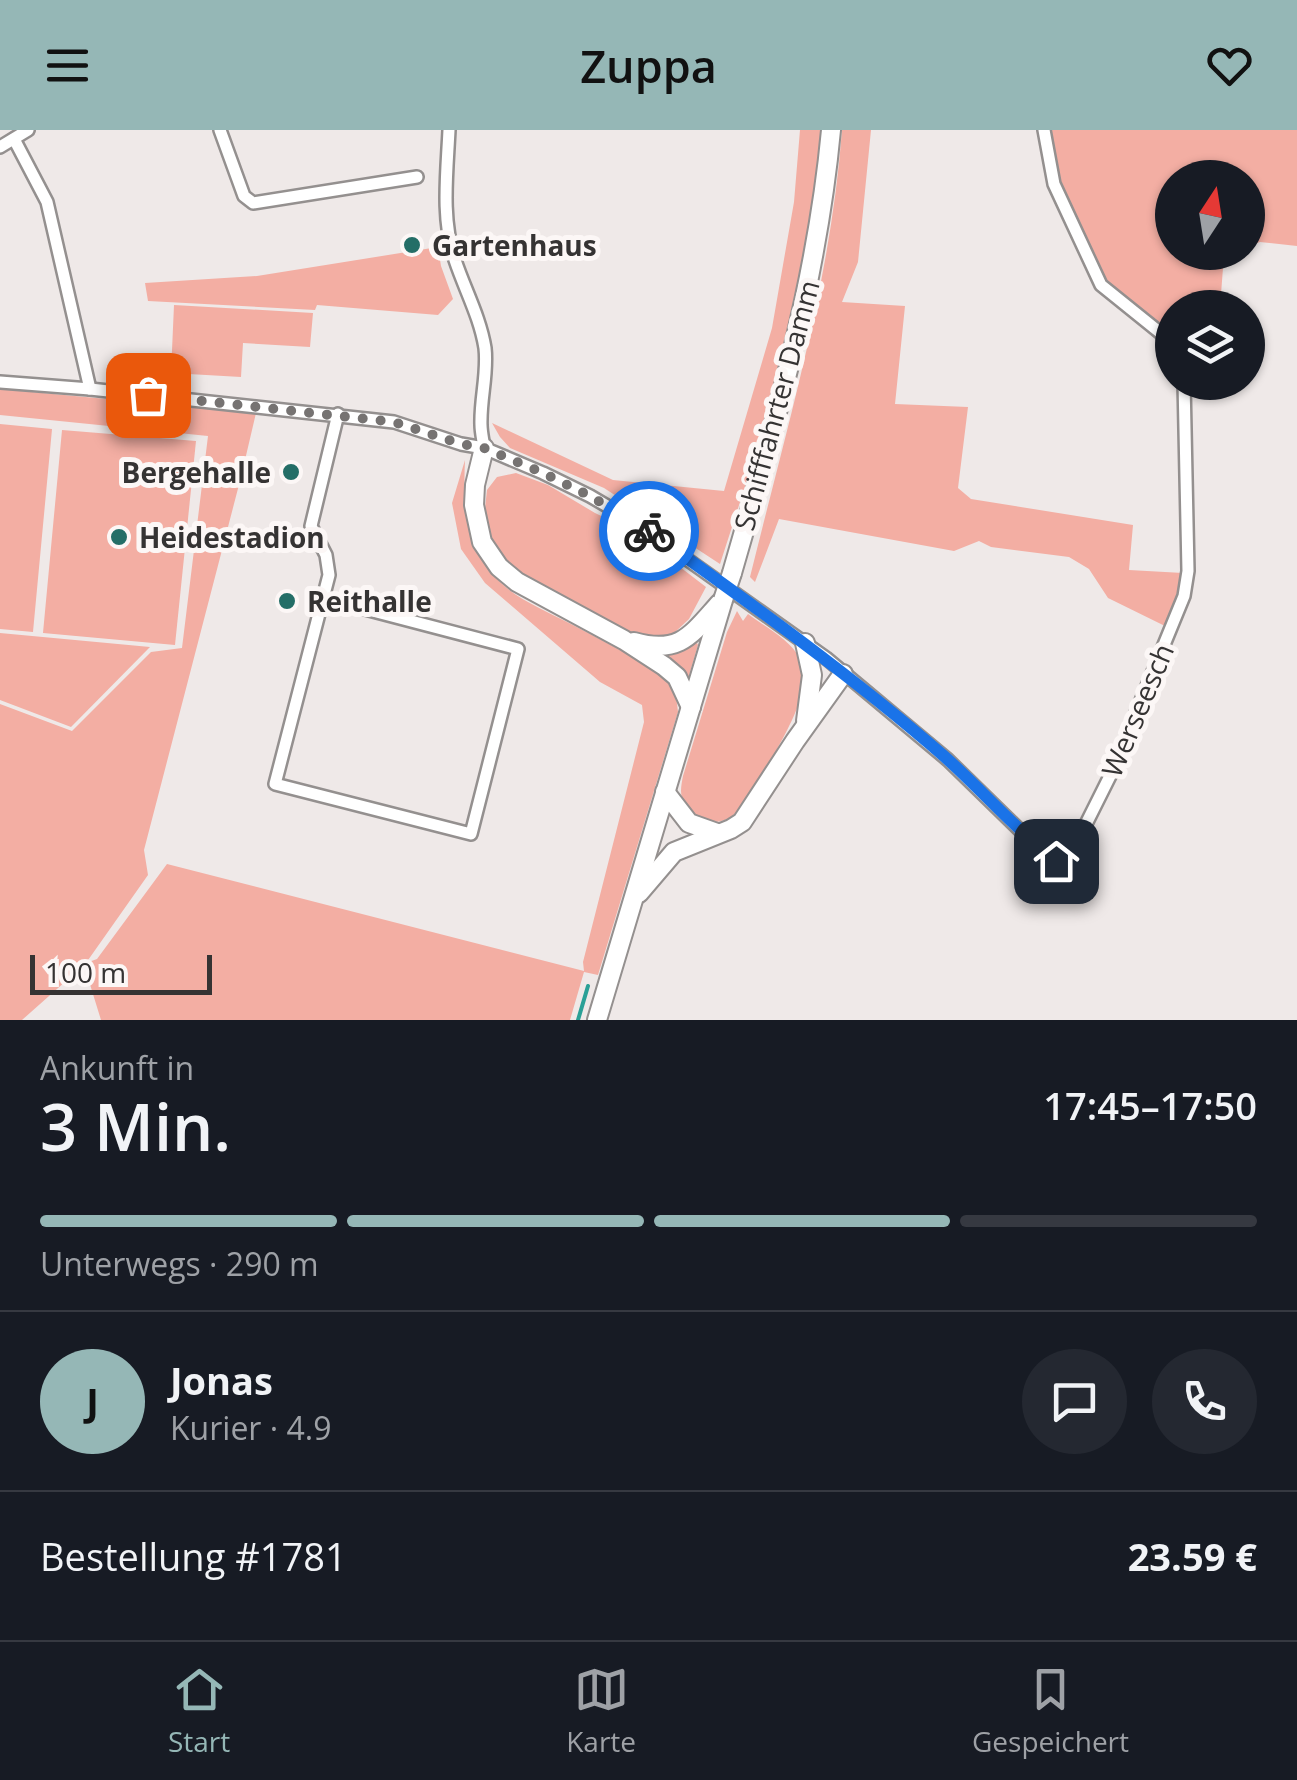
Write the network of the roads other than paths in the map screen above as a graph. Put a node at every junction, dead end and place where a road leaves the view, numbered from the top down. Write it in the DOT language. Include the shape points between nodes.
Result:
graph roads {
  1 [pos="28,130"];
  2 [pos="220,130"];
  3 [pos="449,130"];
  4 [pos="830,130"];
  5 [pos="1044,130"];
  6 [pos="14,138"];
  7 [pos="0,147"];
  8 [pos="418,177"];
  9 [pos="1155,329"];
  10 [pos="0,382"];
  11 [pos="90,389"];
  12 [pos="1184,400"];
  13 [pos="338,414"];
  14 [pos="484,448"];
  15 [pos="323,598"];
  16 [pos="723,600"];
  17 [pos="624,640"];
  18 [pos="805,643"];
  19 [pos="843,674"];
  20 [pos="691,706"];
  21 [pos="805,726"];
  22 [pos="665,792"];
  23 [pos="717,833"];
  24 [pos="632,902"];
  25 [pos="597,1020"];
  1 -- 6 [label="street"];
  2 -- 8 [label="street" via="248,202"];
  3 -- 14 [label="street" via="448,236 485,348"];
  4 -- 16 [label="highway, Schifffahrter Damm, bridge" via="803,315"];
  5 -- 9 [label="street" via="1054,184 1101,285"];
  6 -- 7 [label="street"];
  6 -- 11 [label="street" via="46,202"];
  10 -- 11 [label="street, Werseesch"];
  11 -- 13 [label="street, Werseesch"];
  12 -- 19 [label="street, Werseesch" via="1184,596 1111,774 1067,856 1056,861 1037,847 948,760"];
  13 -- 14 [label="street, Werseesch"];
  13 -- 15 [label="street" via="311,526 329,565"];
  14 -- 17 [label="highway" via="474,485 476,524 499,568"];
  14 -- 18 [label="street, Werseesch" via="636,523"];
  15 -- 15 [label="street" via="275,784 470,834 518,648"];
  16 -- 17 [label="highway" via="681,643 664,648"];
  16 -- 20 [label="highway, Schifffahrter Damm"];
  17 -- 20 [label="highway" via="677,678"];
  18 -- 19 [label="street, Werseesch"];
  18 -- 21 [label="highway" via="812,675"];
  19 -- 21 [label="highway"];
  20 -- 22 [label="highway, Schifffahrter Damm"];
  21 -- 23 [label="highway" via="742,822"];
  22 -- 23 [label="highway" via="689,823"];
  22 -- 24 [label="highway, Schifffahrter Damm"];
  23 -- 24 [label="highway" via="674,852"];
  24 -- 25 [label="highway, Schifffahrter Damm"];
}
